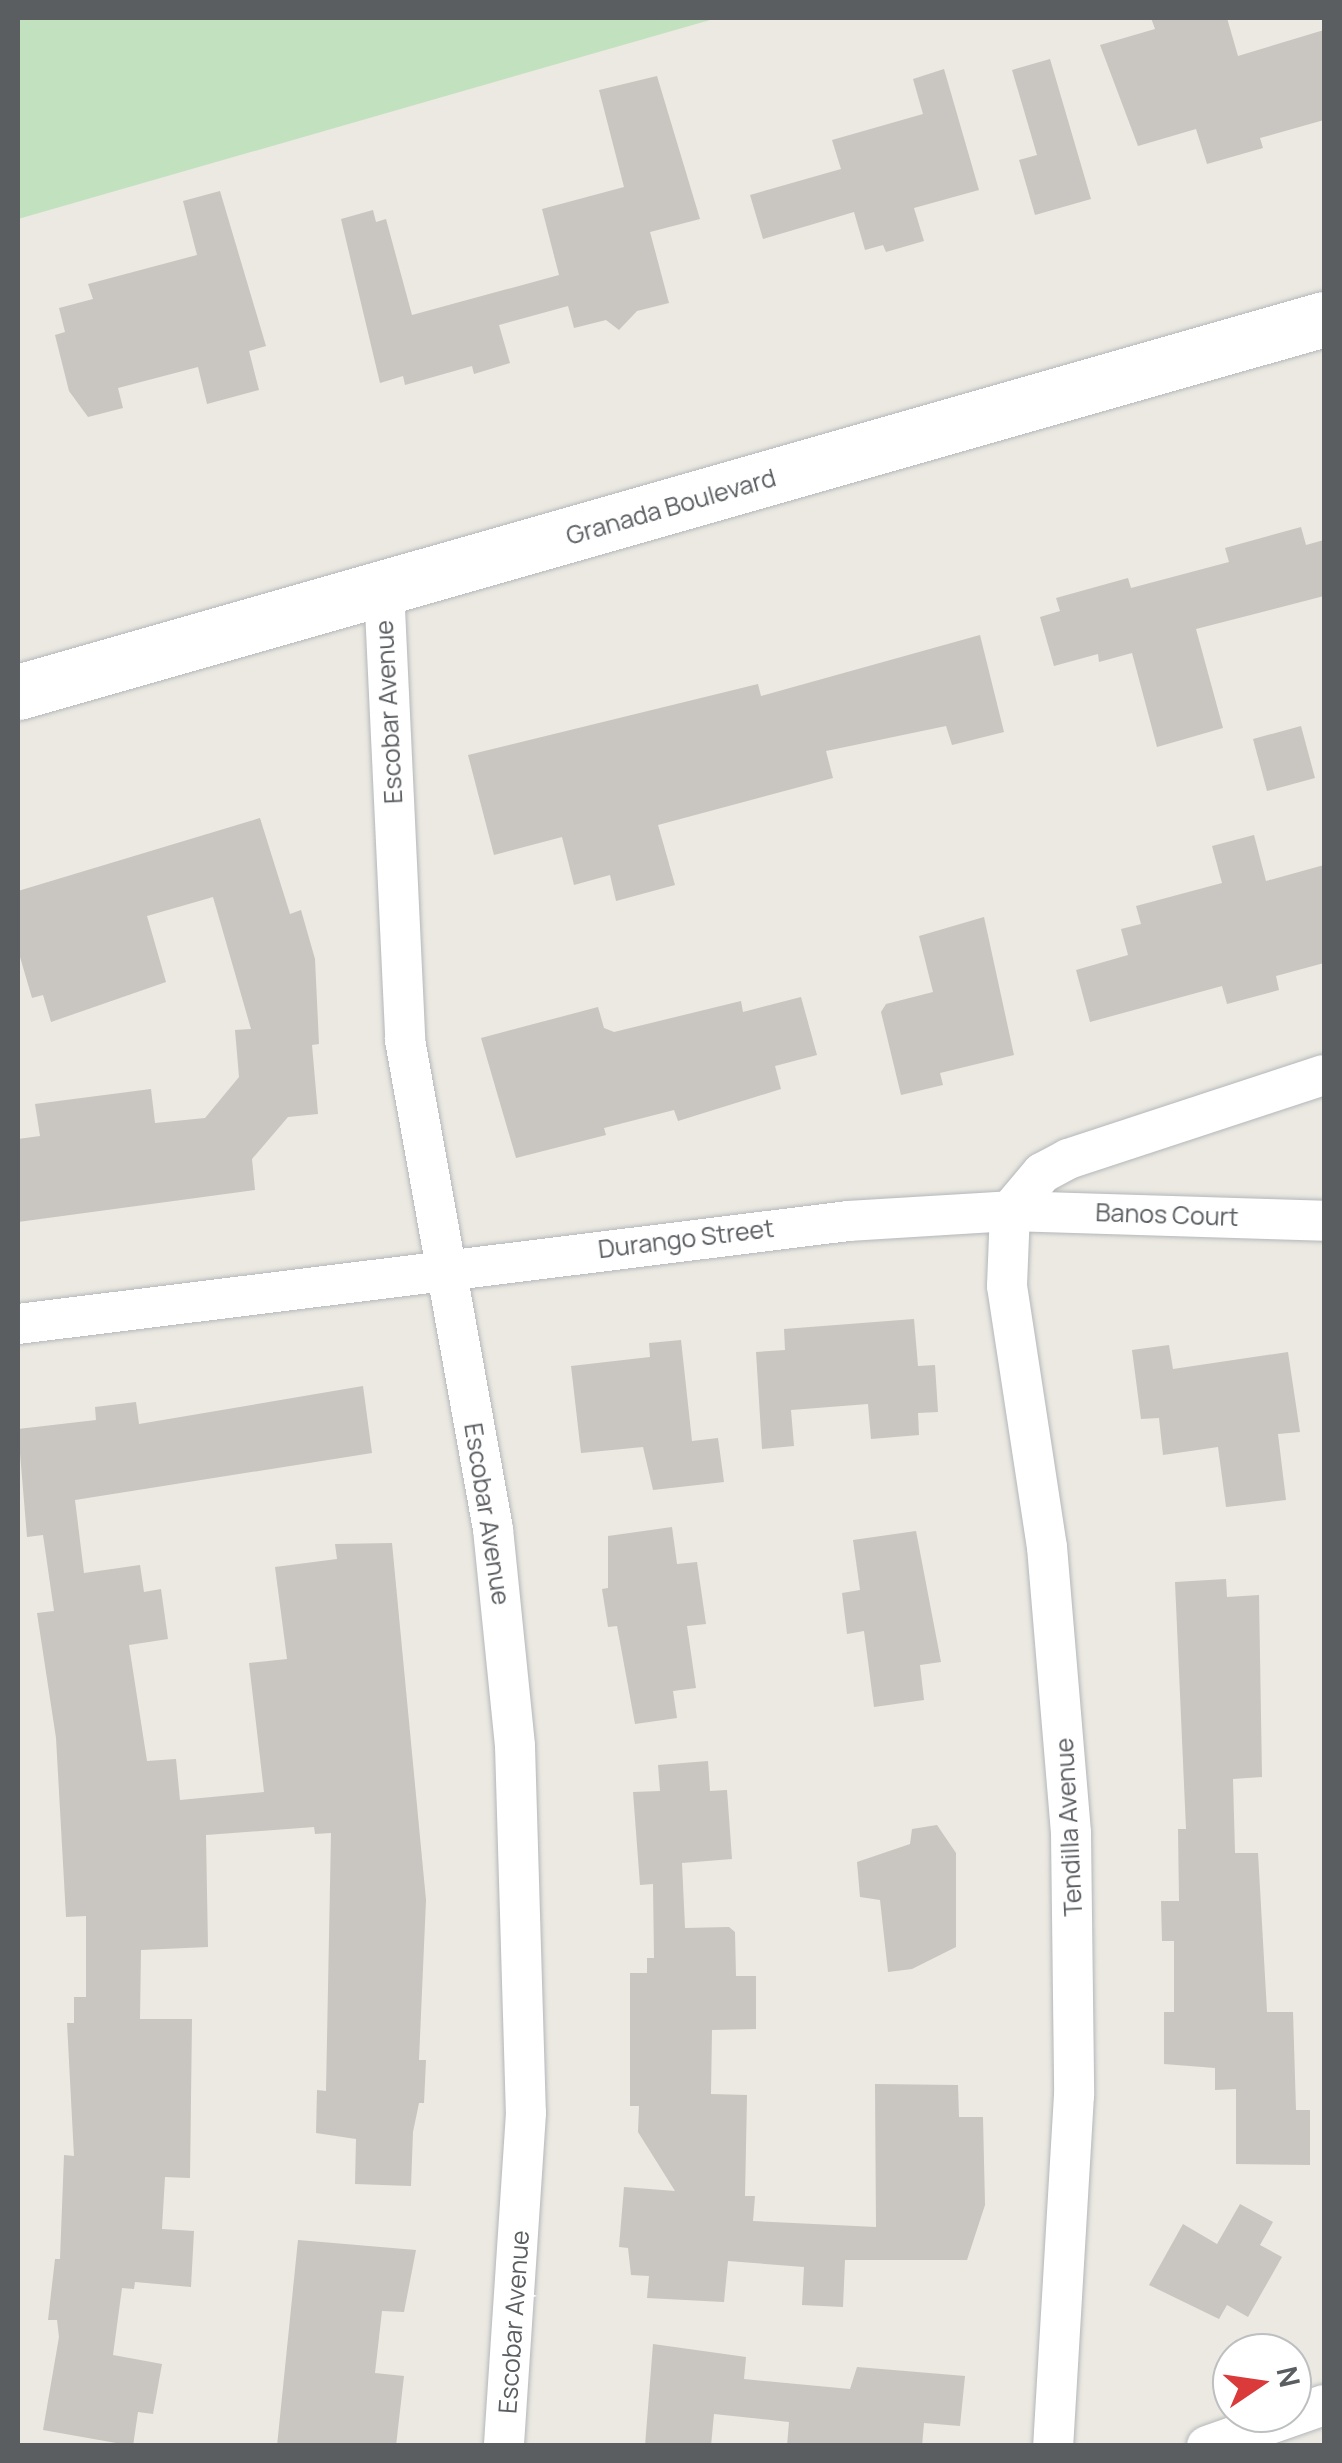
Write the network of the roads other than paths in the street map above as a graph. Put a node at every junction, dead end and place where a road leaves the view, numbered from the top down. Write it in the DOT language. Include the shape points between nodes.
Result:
graph roads {
  1 [pos="1324,319"];
  2 [pos="384,588"];
  3 [pos="18,692"];
  4 [pos="1324,1076"];
  5 [pos="1010,1211"];
  6 [pos="1324,1221"];
  7 [pos="444,1270"];
  8 [pos="18,1324"];
  9 [pos="1324,2406"];
  10 [pos="504,2446"];
  11 [pos="1053,2446"];
  12 [pos="1208,2446"];
  1 -- 2 [label="street, Granada Boulevard"];
  2 -- 3 [label="street, Granada Boulevard"];
  2 -- 7 [label="street, Escobar Avenue" via="404,1040"];
  4 -- 5 [label="street" via="1068,1159 1042,1173"];
  5 -- 6 [label="street, Banos Court"];
  5 -- 7 [label="street, Durango Street" via="752,1230"];
  5 -- 11 [label="street, Tendilla Avenue" via="1008,1286 1046,1534 1072,1852 1074,2094"];
  7 -- 8 [label="street, Durango Street"];
  7 -- 10 [label="street, Escobar Avenue" via="493,1528 517,1782 526,2113"];
  9 -- 12 [label="street"];
}
